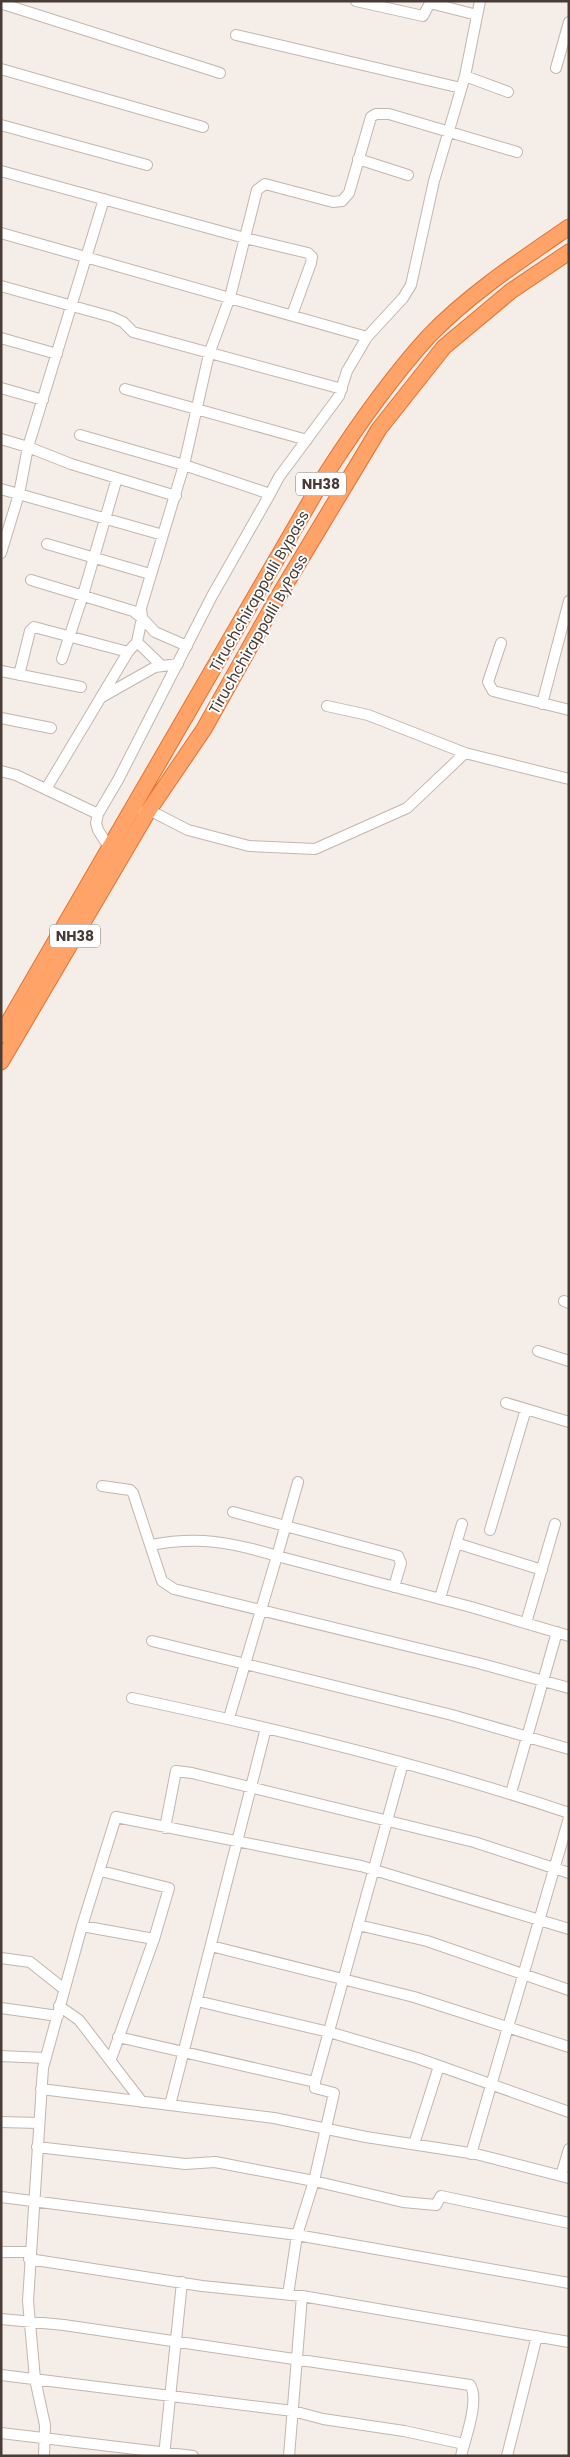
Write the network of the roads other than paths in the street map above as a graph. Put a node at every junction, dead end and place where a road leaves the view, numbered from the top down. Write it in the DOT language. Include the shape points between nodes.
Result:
graph roads {
  1 [pos="356,1"];
  2 [pos="480,1"];
  3 [pos="2,4"];
  4 [pos="431,5"];
  5 [pos="477,15"];
  6 [pos="569,22"];
  7 [pos="236,35"];
  8 [pos="556,68"];
  9 [pos="1,69"];
  10 [pos="220,73"];
  11 [pos="465,76"];
  12 [pos="461,88"];
  13 [pos="508,92"];
  14 [pos="1,125"];
  15 [pos="202,128"];
  16 [pos="449,132"];
  17 [pos="517,152"];
  18 [pos="358,159"];
  19 [pos="147,165"];
  20 [pos="1,171"];
  21 [pos="408,175"];
  22 [pos="104,199"];
  23 [pos="569,228"];
  24 [pos="1,232"];
  25 [pos="245,238"];
  26 [pos="569,252"];
  27 [pos="87,257"];
  28 [pos="1,286"];
  29 [pos="230,297"];
  30 [pos="72,306"];
  31 [pos="292,315"];
  32 [pos="368,337"];
  33 [pos="1,338"];
  34 [pos="57,354"];
  35 [pos="209,354"];
  36 [pos="1,388"];
  37 [pos="125,389"];
  38 [pos="342,389"];
  39 [pos="43,400"];
  40 [pos="197,409"];
  41 [pos="80,435"];
  42 [pos="1,439"];
  43 [pos="307,440"];
  44 [pos="28,447"];
  45 [pos="184,465"];
  46 [pos="117,478"];
  47 [pos="1,489"];
  48 [pos="19,494"];
  49 [pos="270,494"];
  50 [pos="176,496"];
  51 [pos="104,518"];
  52 [pos="163,535"];
  53 [pos="47,544"];
  54 [pos="2,547"];
  55 [pos="94,557"];
  56 [pos="150,574"];
  57 [pos="31,580"];
  58 [pos="83,595"];
  59 [pos="569,601"];
  60 [pos="142,618"];
  61 [pos="69,635"];
  62 [pos="137,642"];
  63 [pos="501,643"];
  64 [pos="187,646"];
  65 [pos="128,652"];
  66 [pos="62,659"];
  67 [pos="178,664"];
  68 [pos="162,666"];
  69 [pos="1,671"];
  70 [pos="19,675"];
  71 [pos="82,687"];
  72 [pos="102,697"];
  73 [pos="542,704"];
  74 [pos="327,706"];
  75 [pos="569,710"];
  76 [pos="1,718"];
  77 [pos="51,728"];
  78 [pos="204,729"];
  79 [pos="465,753"];
  80 [pos="1,771"];
  81 [pos="569,779"];
  82 [pos="46,790"];
  83 [pos="140,796"];
  84 [pos="149,810"];
  85 [pos="98,814"];
  86 [pos="110,848"];
  87 [pos="91,880"];
  88 [pos="1,1035"];
  89 [pos="1,1062"];
  90 [pos="538,1352"];
  91 [pos="569,1361"];
  92 [pos="506,1403"];
  93 [pos="526,1409"];
  94 [pos="569,1422"];
  95 [pos="298,1482"];
  96 [pos="102,1486"];
  97 [pos="233,1512"];
  98 [pos="462,1524"];
  99 [pos="554,1524"];
  100 [pos="285,1526"];
  101 [pos="490,1530"];
  102 [pos="456,1543"];
  103 [pos="151,1545"];
  104 [pos="277,1556"];
  105 [pos="542,1570"];
  106 [pos="394,1586"];
  107 [pos="440,1598"];
  108 [pos="262,1609"];
  109 [pos="526,1623"];
  110 [pos="557,1632"];
  111 [pos="569,1636"];
  112 [pos="152,1641"];
  113 [pos="246,1663"];
  114 [pos="543,1681"];
  115 [pos="569,1688"];
  116 [pos="132,1698"];
  117 [pos="229,1718"];
  118 [pos="266,1728"];
  119 [pos="527,1737"];
  120 [pos="569,1749"];
  121 [pos="403,1763"];
  122 [pos="251,1787"];
  123 [pos="511,1793"];
  124 [pos="569,1813"];
  125 [pos="569,1818"];
  126 [pos="388,1819"];
  127 [pos="165,1828"];
  128 [pos="238,1841"];
  129 [pos="554,1868"];
  130 [pos="373,1870"];
  131 [pos="101,1871"];
  132 [pos="569,1873"];
  133 [pos="539,1920"];
  134 [pos="358,1925"];
  135 [pos="82,1926"];
  136 [pos="569,1929"];
  137 [pos="154,1939"];
  138 [pos="211,1946"];
  139 [pos="1,1958"];
  140 [pos="523,1975"];
  141 [pos="343,1979"];
  142 [pos="64,1989"];
  143 [pos="569,1990"];
  144 [pos="197,2001"];
  145 [pos="1,2008"];
  146 [pos="58,2011"];
  147 [pos="508,2026"];
  148 [pos="329,2032"];
  149 [pos="118,2037"];
  150 [pos="569,2047"];
  151 [pos="184,2052"];
  152 [pos="1,2056"];
  153 [pos="45,2058"];
  154 [pos="111,2059"];
  155 [pos="439,2066"];
  156 [pos="315,2082"];
  157 [pos="491,2084"];
  158 [pos="41,2089"];
  159 [pos="142,2102"];
  160 [pos="170,2105"];
  161 [pos="569,2112"];
  162 [pos="1,2122"];
  163 [pos="39,2123"];
  164 [pos="326,2128"];
  165 [pos="414,2144"];
  166 [pos="37,2148"];
  167 [pos="569,2149"];
  168 [pos="471,2154"];
  169 [pos="565,2177"];
  170 [pos="314,2181"];
  171 [pos="1,2197"];
  172 [pos="33,2201"];
  173 [pos="569,2223"];
  174 [pos="297,2235"];
  175 [pos="1,2252"];
  176 [pos="30,2256"];
  177 [pos="182,2282"];
  178 [pos="569,2283"];
  179 [pos="288,2294"];
  180 [pos="302,2296"];
  181 [pos="1,2319"];
  182 [pos="30,2321"];
  183 [pos="537,2336"];
  184 [pos="176,2341"];
  185 [pos="569,2342"];
  186 [pos="297,2358"];
  187 [pos="1,2375"];
  188 [pos="36,2379"];
  189 [pos="170,2397"];
  190 [pos="293,2411"];
  191 [pos="1,2433"];
  192 [pos="45,2438"];
  193 [pos="464,2444"];
  194 [pos="164,2454"];
  195 [pos="44,2456"];
  196 [pos="193,2456"];
  197 [pos="289,2456"];
  198 [pos="461,2456"];
  199 [pos="507,2456"];
  1 -- 4 [label="street" via="418,16 423,16"];
  2 -- 5 [label="street"];
  3 -- 10 [label="street"];
  4 -- 5 [label="street"];
  5 -- 11 [label="street"];
  6 -- 8 [label="street"];
  7 -- 12 [label="street"];
  9 -- 15 [label="street"];
  11 -- 12 [label="street"];
  11 -- 13 [label="street"];
  12 -- 16 [label="street"];
  14 -- 19 [label="street"];
  16 -- 17 [label="street"];
  16 -- 18 [label="street" via="388,114 376,114 371,117"];
  16 -- 32 [label="street" via="410,285 403,298"];
  18 -- 21 [label="street"];
  18 -- 25 [label="street" via="348,194 342,202 265,184 260,186"];
  20 -- 22 [label="street"];
  22 -- 25 [label="street"];
  22 -- 27 [label="street"];
  23 -- 83 [label="highway, Tiruchchirappalli Bypass / NH38" via="503,272 444,323 382,391 326,474"];
  24 -- 27 [label="street"];
  25 -- 29 [label="street"];
  25 -- 31 [label="street" via="308,253 312,257"];
  26 -- 78 [label="highway, Tiruchchirappalli ByPass / NH38" via="512,291 444,347 379,429 275,602"];
  27 -- 29 [label="street"];
  27 -- 30 [label="street"];
  28 -- 30 [label="street"];
  29 -- 31 [label="street"];
  29 -- 35 [label="street"];
  30 -- 34 [label="street"];
  30 -- 35 [label="street" via="112,317 133,332"];
  31 -- 32 [label="street"];
  32 -- 38 [label="street" via="347,371"];
  33 -- 34 [label="street"];
  34 -- 39 [label="street"];
  35 -- 38 [label="street"];
  35 -- 40 [label="street"];
  36 -- 39 [label="street"];
  37 -- 40 [label="street"];
  38 -- 43 [label="street"];
  39 -- 44 [label="street"];
  40 -- 43 [label="street"];
  40 -- 45 [label="street"];
  41 -- 45 [label="street"];
  42 -- 44 [label="street"];
  43 -- 49 [label="street"];
  44 -- 46 [label="street"];
  44 -- 48 [label="street"];
  45 -- 49 [label="street"];
  45 -- 50 [label="street"];
  46 -- 50 [label="street"];
  46 -- 51 [label="street"];
  47 -- 48 [label="street"];
  48 -- 51 [label="street"];
  48 -- 54 [label="street"];
  49 -- 64 [label="street"];
  50 -- 52 [label="street"];
  51 -- 52 [label="street"];
  51 -- 55 [label="street"];
  52 -- 56 [label="street"];
  53 -- 55 [label="street"];
  55 -- 56 [label="street"];
  55 -- 58 [label="street"];
  56 -- 60 [label="street" via="141,608"];
  57 -- 58 [label="street"];
  58 -- 60 [label="street" via="133,611"];
  58 -- 61 [label="street"];
  59 -- 73 [label="street"];
  60 -- 62 [label="street"];
  60 -- 64 [label="street" via="155,632"];
  61 -- 65 [label="street"];
  61 -- 66 [label="street"];
  61 -- 70 [label="street" via="34,627 30,631"];
  62 -- 65 [label="street"];
  62 -- 68 [label="street"];
  63 -- 73 [label="street" via="489,686 493,691"];
  64 -- 67 [label="street"];
  65 -- 72 [label="street"];
  67 -- 68 [label="street"];
  67 -- 85 [label="street"];
  68 -- 72 [label="street"];
  69 -- 70 [label="street"];
  70 -- 71 [label="street"];
  72 -- 82 [label="street"];
  73 -- 75 [label="street"];
  74 -- 79 [label="street" via="368,716"];
  76 -- 77 [label="street"];
  78 -- 83 [label="highway" via="193,737 153,794"];
  78 -- 84 [label="highway, Tiruchchirappalli ByPass / NH38"];
  79 -- 81 [label="street"];
  79 -- 84 [label="street" via="408,808 315,849 249,846 188,830"];
  80 -- 82 [label="street"];
  82 -- 85 [label="street"];
  83 -- 86 [label="highway, Tiruchchirappalli Bypass / NH38"];
  84 -- 87 [label="street, Tiruchchirappalli Bypass" via="136,814 103,872"];
  84 -- 89 [label="highway, Tiruchchirappalli ByPass / NH38"];
  85 -- 86 [label="street" via="98,830"];
  86 -- 87 [label="highway, Tiruchchirappalli Bypass / NH38"];
  87 -- 88 [label="highway, Tiruchchirappalli Bypass / NH38"];
  90 -- 91 [label="street"];
  92 -- 93 [label="street"];
  93 -- 94 [label="street"];
  93 -- 101 [label="street"];
  95 -- 100 [label="street"];
  96 -- 103 [label="street" via="133,1493"];
  97 -- 100 [label="street"];
  98 -- 102 [label="street"];
  99 -- 105 [label="street"];
  100 -- 104 [label="street"];
  100 -- 106 [label="street" via="398,1556 401,1563"];
  102 -- 105 [label="street"];
  102 -- 107 [label="street"];
  103 -- 104 [label="street" via="214,1540"];
  103 -- 108 [label="street" via="162,1581 168,1586"];
  104 -- 106 [label="street"];
  104 -- 108 [label="street"];
  105 -- 109 [label="street"];
  106 -- 107 [label="street"];
  107 -- 109 [label="street"];
  108 -- 113 [label="street"];
  108 -- 114 [label="street"];
  109 -- 110 [label="street"];
  110 -- 111 [label="street"];
  110 -- 114 [label="street"];
  112 -- 113 [label="street"];
  113 -- 117 [label="street"];
  113 -- 119 [label="street"];
  114 -- 115 [label="street"];
  114 -- 119 [label="street"];
  116 -- 117 [label="street"];
  117 -- 118 [label="street"];
  118 -- 121 [label="street"];
  118 -- 122 [label="street"];
  119 -- 120 [label="street"];
  119 -- 123 [label="street"];
  121 -- 123 [label="street"];
  121 -- 126 [label="street"];
  122 -- 126 [label="street"];
  122 -- 127 [label="street" via="176,1771"];
  122 -- 128 [label="street"];
  123 -- 124 [label="street"];
  125 -- 129 [label="street"];
  126 -- 129 [label="street"];
  126 -- 130 [label="street"];
  127 -- 128 [label="street"];
  127 -- 131 [label="street" via="116,1818"];
  128 -- 130 [label="street"];
  128 -- 138 [label="street"];
  129 -- 132 [label="street"];
  129 -- 133 [label="street"];
  130 -- 133 [label="street"];
  130 -- 134 [label="street"];
  131 -- 135 [label="street"];
  131 -- 137 [label="street" via="169,1888"];
  133 -- 136 [label="street"];
  133 -- 140 [label="street"];
  134 -- 140 [label="street" via="428,1941"];
  134 -- 141 [label="street"];
  135 -- 137 [label="street"];
  135 -- 142 [label="street"];
  137 -- 149 [label="street"];
  138 -- 141 [label="street"];
  138 -- 144 [label="street"];
  139 -- 142 [label="street" via="30,1962"];
  140 -- 143 [label="street"];
  140 -- 147 [label="street"];
  141 -- 147 [label="street"];
  141 -- 148 [label="street"];
  142 -- 146 [label="street"];
  144 -- 148 [label="street"];
  144 -- 151 [label="street"];
  145 -- 146 [label="street"];
  146 -- 153 [label="street"];
  146 -- 154 [label="street" via="79,2020"];
  147 -- 150 [label="street"];
  147 -- 157 [label="street"];
  148 -- 155 [label="street"];
  148 -- 156 [label="street"];
  149 -- 151 [label="street"];
  149 -- 154 [label="street"];
  151 -- 156 [label="street"];
  151 -- 160 [label="street"];
  152 -- 153 [label="street"];
  153 -- 158 [label="street"];
  154 -- 159 [label="street"];
  155 -- 157 [label="street"];
  155 -- 165 [label="street"];
  156 -- 164 [label="street" via="315,2088 334,2092"];
  157 -- 161 [label="street"];
  157 -- 168 [label="street"];
  158 -- 159 [label="street"];
  158 -- 163 [label="street"];
  159 -- 160 [label="street"];
  160 -- 164 [label="street"];
  162 -- 163 [label="street"];
  163 -- 166 [label="street"];
  164 -- 165 [label="street"];
  164 -- 170 [label="street"];
  165 -- 168 [label="street"];
  166 -- 170 [label="street" via="185,2164 215,2162"];
  166 -- 172 [label="street"];
  167 -- 169 [label="street"];
  168 -- 169 [label="street"];
  170 -- 173 [label="street" via="403,2202 436,2205 441,2196"];
  170 -- 174 [label="street"];
  171 -- 172 [label="street"];
  172 -- 174 [label="street"];
  172 -- 176 [label="street"];
  174 -- 178 [label="street"];
  174 -- 179 [label="street"];
  175 -- 176 [label="street"];
  176 -- 177 [label="street"];
  176 -- 182 [label="street"];
  177 -- 179 [label="street"];
  177 -- 184 [label="street"];
  179 -- 180 [label="street"];
  180 -- 183 [label="street"];
  180 -- 186 [label="street"];
  181 -- 182 [label="street"];
  182 -- 184 [label="street"];
  182 -- 188 [label="street"];
  183 -- 185 [label="street"];
  183 -- 199 [label="street"];
  184 -- 186 [label="street"];
  184 -- 189 [label="street"];
  186 -- 190 [label="street"];
  186 -- 193 [label="street" via="470,2385 474,2390 472,2411"];
  187 -- 188 [label="street"];
  188 -- 189 [label="street"];
  188 -- 192 [label="street"];
  189 -- 190 [label="street"];
  189 -- 194 [label="street"];
  190 -- 193 [label="street"];
  190 -- 197 [label="street"];
  191 -- 192 [label="street"];
  192 -- 194 [label="street"];
  192 -- 195 [label="street"];
  193 -- 198 [label="street"];
  194 -- 196 [label="street"];
}
